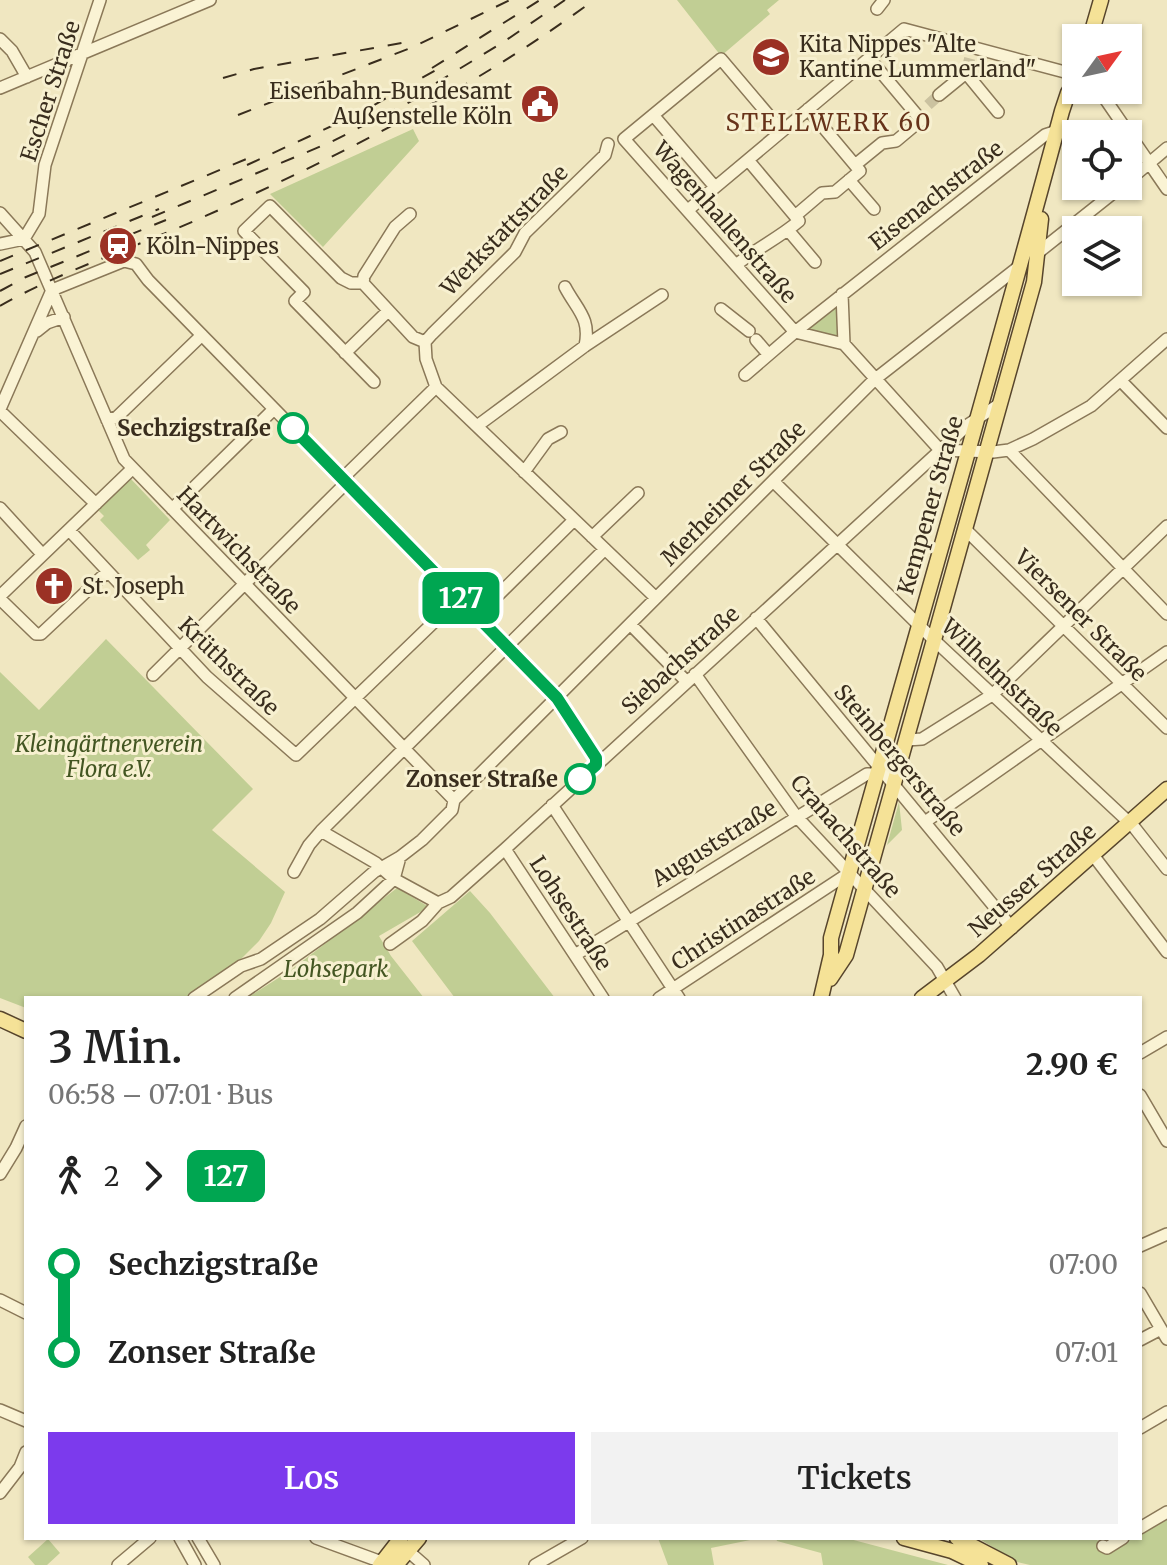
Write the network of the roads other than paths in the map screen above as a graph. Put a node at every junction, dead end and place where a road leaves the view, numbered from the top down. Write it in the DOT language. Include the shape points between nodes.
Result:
graph roads {
  1 [pos="100,0"];
  2 [pos="210,0"];
  3 [pos="1101,0"];
  4 [pos="1094,24"];
  5 [pos="0,39"];
  6 [pos="81,53"];
  7 [pos="869,58"];
  8 [pos="969,62"];
  9 [pos="1062,73"];
  10 [pos="27,77"];
  11 [pos="0,88"];
  12 [pos="939,95"];
  13 [pos="1065,104"];
  14 [pos="1074,104"];
  15 [pos="1109,104"];
  16 [pos="928,105"];
  17 [pos="808,109"];
  18 [pos="998,112"];
  19 [pos="653,115"];
  20 [pos="916,115"];
  21 [pos="782,131"];
  22 [pos="1057,131"];
  23 [pos="608,144"];
  24 [pos="1167,148"];
  25 [pos="748,160"];
  26 [pos="1151,163"];
  27 [pos="855,165"];
  28 [pos="1142,170"];
  29 [pos="849,180"];
  30 [pos="715,187"];
  31 [pos="1167,189"];
  32 [pos="1104,200"];
  33 [pos="874,209"];
  34 [pos="688,210"];
  35 [pos="0,213"];
  36 [pos="410,214"];
  37 [pos="795,216"];
  38 [pos="788,230"];
  39 [pos="24,239"];
  40 [pos="0,244"];
  41 [pos="1037,254"];
  42 [pos="815,262"];
  43 [pos="736,265"];
  44 [pos="1021,265"];
  45 [pos="363,283"];
  46 [pos="565,287"];
  47 [pos="52,290"];
  48 [pos="842,294"];
  49 [pos="662,295"];
  50 [pos="721,309"];
  51 [pos="387,312"];
  52 [pos="64,317"];
  53 [pos="795,332"];
  54 [pos="33,335"];
  55 [pos="202,335"];
  56 [pos="1167,339"];
  57 [pos="425,342"];
  58 [pos="844,344"];
  59 [pos="585,346"];
  60 [pos="345,353"];
  61 [pos="768,354"];
  62 [pos="745,375"];
  63 [pos="874,380"];
  64 [pos="1121,381"];
  65 [pos="374,382"];
  66 [pos="436,387"];
  67 [pos="998,405"];
  68 [pos="274,409"];
  69 [pos="0,410"];
  70 [pos="977,418"];
  71 [pos="107,420"];
  72 [pos="477,426"];
  73 [pos="1167,428"];
  74 [pos="561,432"];
  75 [pos="940,450"];
  76 [pos="1009,450"];
  77 [pos="967,452"];
  78 [pos="987,452"];
  79 [pos="132,469"];
  80 [pos="524,472"];
  81 [pos="345,480"];
  82 [pos="773,481"];
  83 [pos="638,493"];
  84 [pos="96,504"];
  85 [pos="0,508"];
  86 [pos="172,509"];
  87 [pos="574,520"];
  88 [pos="69,530"];
  89 [pos="966,530"];
  90 [pos="1165,531"];
  91 [pos="592,537"];
  92 [pos="838,544"];
  93 [pos="605,549"];
  94 [pos="42,554"];
  95 [pos="1123,567"];
  96 [pos="107,572"];
  97 [pos="245,585"];
  98 [pos="0,597"];
  99 [pos="460,597"];
  100 [pos="656,598"];
  101 [pos="1167,614"];
  102 [pos="478,615"];
  103 [pos="756,618"];
  104 [pos="630,624"];
  105 [pos="919,626"];
  106 [pos="1064,626"];
  107 [pos="934,640"];
  108 [pos="508,646"];
  109 [pos="180,649"];
  110 [pos="1167,652"];
  111 [pos="153,675"];
  112 [pos="691,678"];
  113 [pos="1123,685"];
  114 [pos="992,695"];
  115 [pos="356,698"];
  116 [pos="557,698"];
  117 [pos="1167,728"];
  118 [pos="907,740"];
  119 [pos="1042,742"];
  120 [pos="404,747"];
  121 [pos="596,765"];
  122 [pos="878,769"];
  123 [pos="894,783"];
  124 [pos="1167,789"];
  125 [pos="454,800"];
  126 [pos="552,805"];
  127 [pos="796,816"];
  128 [pos="925,822"];
  129 [pos="1129,824"];
  130 [pos="321,831"];
  131 [pos="505,849"];
  132 [pos="1093,855"];
  133 [pos="400,857"];
  134 [pos="381,868"];
  135 [pos="1167,869"];
  136 [pos="294,872"];
  137 [pos="849,873"];
  138 [pos="394,879"];
  139 [pos="865,889"];
  140 [pos="438,903"];
  141 [pos="628,920"];
  142 [pos="1012,928"];
  143 [pos="831,943"];
  144 [pos="390,944"];
  145 [pos="849,947"];
  146 [pos="1167,952"];
  147 [pos="270,953"];
  148 [pos="575,955"];
  149 [pos="280,967"];
  150 [pos="946,980"];
  151 [pos="676,993"];
  152 [pos="198,995"];
  153 [pos="238,996"];
  154 [pos="602,996"];
  155 [pos="821,996"];
  156 [pos="822,996"];
  157 [pos="925,996"];
  158 [pos="954,996"];
  159 [pos="0,1012"];
  160 [pos="0,1019"];
  161 [pos="24,1020"];
  162 [pos="24,1030"];
  163 [pos="1167,1037"];
  164 [pos="1142,1052"];
  165 [pos="1142,1098"];
  166 [pos="1167,1141"];
  167 [pos="21,1145"];
  168 [pos="0,1174"];
  169 [pos="1167,1234"];
  170 [pos="1142,1245"];
  171 [pos="1142,1296"];
  172 [pos="0,1300"];
  173 [pos="24,1312"];
  174 [pos="1164,1334"];
  175 [pos="1142,1340"];
  176 [pos="0,1410"];
  177 [pos="1167,1412"];
  178 [pos="24,1420"];
  179 [pos="1142,1427"];
  180 [pos="24,1457"];
  181 [pos="0,1493"];
  182 [pos="1167,1512"];
  183 [pos="1142,1527"];
  184 [pos="148,1540"];
  185 [pos="181,1540"];
  186 [pos="199,1540"];
  187 [pos="324,1540"];
  188 [pos="416,1540"];
  189 [pos="579,1540"];
  190 [pos="911,1540"];
  191 [pos="961,1540"];
  192 [pos="1120,1540"];
  193 [pos="1103,1546"];
  194 [pos="394,1557"];
  195 [pos="118,1565"];
  196 [pos="195,1565"];
  197 [pos="214,1565"];
  198 [pos="424,1565"];
  199 [pos="535,1565"];
  200 [pos="981,1565"];
  201 [pos="1009,1565"];
  1 -- 6 [label="street, Escher Straße"];
  2 -- 6 [label="street"];
  3 -- 4 [label="main road"];
  5 -- 10 [label="street"];
  6 -- 10 [label="street"];
  6 -- 39 [label="street, Escher Straße" via="45,165 39,214"];
  7 -- 8 [label="street" via="904,29"];
  7 -- 17 [label="street"];
  7 -- 20 [label="street"];
  8 -- 9 [label="street" via="1028,62"];
  8 -- 12 [label="street"];
  8 -- 18 [label="street"];
  10 -- 11 [label="street"];
  13 -- 22 [label="main road, Kempener Straße"];
  14 -- 41 [label="main road, Kempener Straße" via="1042,211"];
  15 -- 26 [label="street"];
  16 -- 20 [label="street"];
  17 -- 21 [label="street"];
  17 -- 27 [label="street"];
  19 -- 21 [label="street" via="721,59"];
  19 -- 30 [label="street"];
  19 -- 34 [label="street, Wagenhallenstraße" via="624,139"];
  20 -- 27 [label="street" via="921,120 896,141 882,143"];
  21 -- 25 [label="street"];
  22 -- 44 [label="main road, Kempener Straße"];
  22 -- 48 [label="street, Eisenachstraße" via="1045,135"];
  23 -- 57 [label="street, Werkstattstraße" via="605,155"];
  24 -- 26 [label="street"];
  25 -- 30 [label="street"];
  25 -- 37 [label="street"];
  26 -- 28 [label="street"];
  26 -- 31 [label="street"];
  27 -- 29 [label="street" via="860,171"];
  29 -- 33 [label="street"];
  29 -- 37 [label="street" via="835,192 822,193"];
  30 -- 34 [label="street"];
  32 -- 41 [label="street, Merheimer Straße"];
  34 -- 43 [label="street, Wagenhallenstraße"];
  35 -- 39 [label="street, Hartwichstraße"];
  36 -- 45 [label="street" via="387,237"];
  37 -- 38 [label="street" via="799,221"];
  38 -- 42 [label="street"];
  38 -- 43 [label="street"];
  39 -- 40 [label="street"];
  39 -- 47 [label="street, Hartwichstraße"];
  41 -- 44 [label="street, Merheimer Straße"];
  41 -- 67 [label="main road, Kempener Straße" via="1034,282"];
  43 -- 53 [label="street, Wagenhallenstraße"];
  44 -- 63 [label="street, Merheimer Straße"];
  44 -- 70 [label="main road, Kempener Straße"];
  45 -- 51 [label="street"];
  45 -- 60 [label="street" via="341,278 270,206 244,231 304,292 295,301"];
  46 -- 59 [label="street" via="587,322"];
  47 -- 52 [label="street, Hartwichstraße"];
  47 -- 54 [label="street"];
  47 -- 55 [label="street" via="131,261"];
  48 -- 53 [label="street, Eisenachstraße"];
  48 -- 58 [label="street"];
  49 -- 59 [label="street"];
  50 -- 61 [label="street"];
  51 -- 57 [label="street"];
  51 -- 60 [label="street"];
  52 -- 54 [label="street"];
  52 -- 71 [label="street, Hartwichstraße"];
  53 -- 58 [label="street"];
  53 -- 61 [label="street, Eisenachstraße"];
  54 -- 69 [label="street"];
  55 -- 68 [label="street"];
  55 -- 71 [label="street" via="117,417"];
  56 -- 64 [label="street"];
  57 -- 66 [label="street"];
  58 -- 63 [label="street"];
  59 -- 72 [label="street"];
  60 -- 65 [label="street"];
  61 -- 62 [label="street, Eisenachstraße"];
  63 -- 75 [label="street"];
  63 -- 82 [label="street, Merheimer Straße"];
  64 -- 73 [label="street"];
  64 -- 76 [label="street" via="1091,406"];
  66 -- 72 [label="street"];
  66 -- 81 [label="street"];
  67 -- 70 [label="street, Siebachstraße"];
  67 -- 78 [label="main road, Kempener Straße"];
  68 -- 81 [label="street"];
  68 -- 86 [label="street"];
  69 -- 84 [label="street"];
  70 -- 75 [label="street, Siebachstraße"];
  70 -- 77 [label="main road, Kempener Straße"];
  71 -- 79 [label="street, Hartwichstraße"];
  72 -- 80 [label="street"];
  74 -- 80 [label="street" via="548,439"];
  75 -- 77 [label="street"];
  75 -- 92 [label="street, Siebachstraße"];
  76 -- 78 [label="street"];
  76 -- 95 [label="street"];
  77 -- 78 [label="street"];
  77 -- 105 [label="main road, Kempener Straße"];
  78 -- 89 [label="main road, Kempener Straße"];
  79 -- 84 [label="street"];
  79 -- 86 [label="street, Hartwichstraße"];
  80 -- 87 [label="street"];
  81 -- 97 [label="street"];
  81 -- 99 [label="street"];
  82 -- 92 [label="street, Wilhelmstraße"];
  82 -- 100 [label="street, Merheimer Straße"];
  83 -- 91 [label="street"];
  84 -- 88 [label="street"];
  85 -- 94 [label="street"];
  86 -- 97 [label="street, Hartwichstraße"];
  87 -- 91 [label="street"];
  87 -- 102 [label="street"];
  88 -- 94 [label="street"];
  88 -- 96 [label="street, Krüthstraße"];
  89 -- 106 [label="street, Viersener Straße"];
  89 -- 107 [label="main road, Kempener Straße"];
  90 -- 95 [label="street"];
  91 -- 93 [label="street"];
  92 -- 103 [label="street, Siebachstraße"];
  92 -- 105 [label="street, Wilhelmstraße"];
  93 -- 100 [label="street"];
  93 -- 108 [label="street"];
  94 -- 98 [label="street"];
  95 -- 101 [label="street"];
  95 -- 106 [label="street"];
  96 -- 98 [label="street" via="41,634"];
  96 -- 109 [label="street, Krüthstraße"];
  97 -- 109 [label="street"];
  97 -- 115 [label="street, Hartwichstraße"];
  99 -- 102 [label="street"];
  99 -- 115 [label="street"];
  100 -- 104 [label="street, Merheimer Straße"];
  102 -- 108 [label="street"];
  103 -- 112 [label="street, Siebachstraße"];
  103 -- 122 [label="street, Steinbergerstraße"];
  104 -- 112 [label="street, Cranachstraße"];
  104 -- 116 [label="street, Merheimer Straße"];
  105 -- 107 [label="street, Wilhelmstraße"];
  105 -- 122 [label="main road, Kempener Straße"];
  106 -- 113 [label="street, Viersener Straße"];
  106 -- 114 [label="street"];
  107 -- 114 [label="street, Wilhelmstraße"];
  107 -- 118 [label="main road, Kempener Straße"];
  108 -- 116 [label="street"];
  108 -- 120 [label="street"];
  109 -- 111 [label="street"];
  109 -- 115 [label="street, Krüthstraße" via="293,754 300,754"];
  110 -- 113 [label="street"];
  112 -- 121 [label="street, Siebachstraße"];
  112 -- 127 [label="street, Cranachstraße"];
  113 -- 117 [label="street, Viersener Straße"];
  113 -- 119 [label="street"];
  114 -- 118 [label="street" via="922,739"];
  114 -- 119 [label="street, Wilhelmstraße"];
  115 -- 120 [label="street, Hartwichstraße"];
  116 -- 121 [label="street"];
  116 -- 125 [label="street, Merheimer Straße"];
  118 -- 123 [label="main road, Kempener Straße"];
  119 -- 128 [label="street"];
  119 -- 129 [label="street, Wilhelmstraße"];
  120 -- 125 [label="street, Hartwichstraße"];
  120 -- 130 [label="street"];
  121 -- 126 [label="street, Siebachstraße"];
  122 -- 123 [label="street, Steinbergerstraße"];
  122 -- 127 [label="street, Auguststraße"];
  122 -- 137 [label="main road, Kempener Straße"];
  123 -- 128 [label="street, Steinbergerstraße"];
  123 -- 139 [label="main road, Kempener Straße"];
  124 -- 129 [label="main road, Neusser Straße"];
  125 -- 133 [label="street, Merheimer Straße" via="452,810"];
  126 -- 131 [label="street, Siebachstraße"];
  126 -- 141 [label="street"];
  127 -- 137 [label="street, Cranachstraße"];
  127 -- 141 [label="street, Auguststraße"];
  128 -- 142 [label="street, Steinbergerstraße"];
  129 -- 132 [label="main road, Neusser Straße"];
  129 -- 135 [label="street, Wilhelmstraße"];
  130 -- 134 [label="street"];
  130 -- 136 [label="street"];
  131 -- 140 [label="street, Siebachstraße"];
  131 -- 148 [label="street, Lohsestraße"];
  132 -- 142 [label="main road, Neusser Straße"];
  132 -- 146 [label="street"];
  133 -- 134 [label="street, Merheimer Straße"];
  133 -- 138 [label="street"];
  134 -- 138 [label="street"];
  134 -- 147 [label="street, Merheimer Straße"];
  137 -- 139 [label="street, Cranachstraße"];
  137 -- 143 [label="main road, Kempener Straße"];
  137 -- 151 [label="street, Christinastraße"];
  138 -- 140 [label="street"];
  138 -- 149 [label="street" via="357,913"];
  139 -- 145 [label="main road, Kempener Straße"];
  139 -- 150 [label="street, Cranachstraße"];
  140 -- 144 [label="street, Siebachstraße"];
  141 -- 148 [label="street, Auguststraße"];
  141 -- 151 [label="street"];
  142 -- 150 [label="main road, Neusser Straße"];
  143 -- 145 [label="main road"];
  143 -- 155 [label="main road, Kempener Straße"];
  145 -- 156 [label="main road, Kempener Straße"];
  147 -- 149 [label="street"];
  147 -- 152 [label="street, Merheimer Straße"];
  148 -- 154 [label="street, Lohsestraße"];
  149 -- 153 [label="street"];
  150 -- 157 [label="main road, Neusser Straße"];
  150 -- 158 [label="street, Cranachstraße"];
  159 -- 161 [label="main road"];
  160 -- 162 [label="main road"];
  163 -- 164 [label="street"];
  165 -- 166 [label="street"];
  167 -- 168 [label="street"];
  169 -- 170 [label="street"];
  171 -- 174 [label="street"];
  172 -- 173 [label="street"];
  174 -- 175 [label="street"];
  176 -- 178 [label="street"];
  177 -- 179 [label="street"];
  180 -- 181 [label="street"];
  182 -- 183 [label="street"];
  184 -- 195 [label="street"];
  185 -- 196 [label="street"];
  186 -- 197 [label="street"];
  187 -- 194 [label="street"];
  188 -- 194 [label="main road"];
  189 -- 199 [label="street"];
  190 -- 200 [label="main road"];
  191 -- 201 [label="main road"];
  192 -- 193 [label="street"];
  194 -- 198 [label="street"];
}
